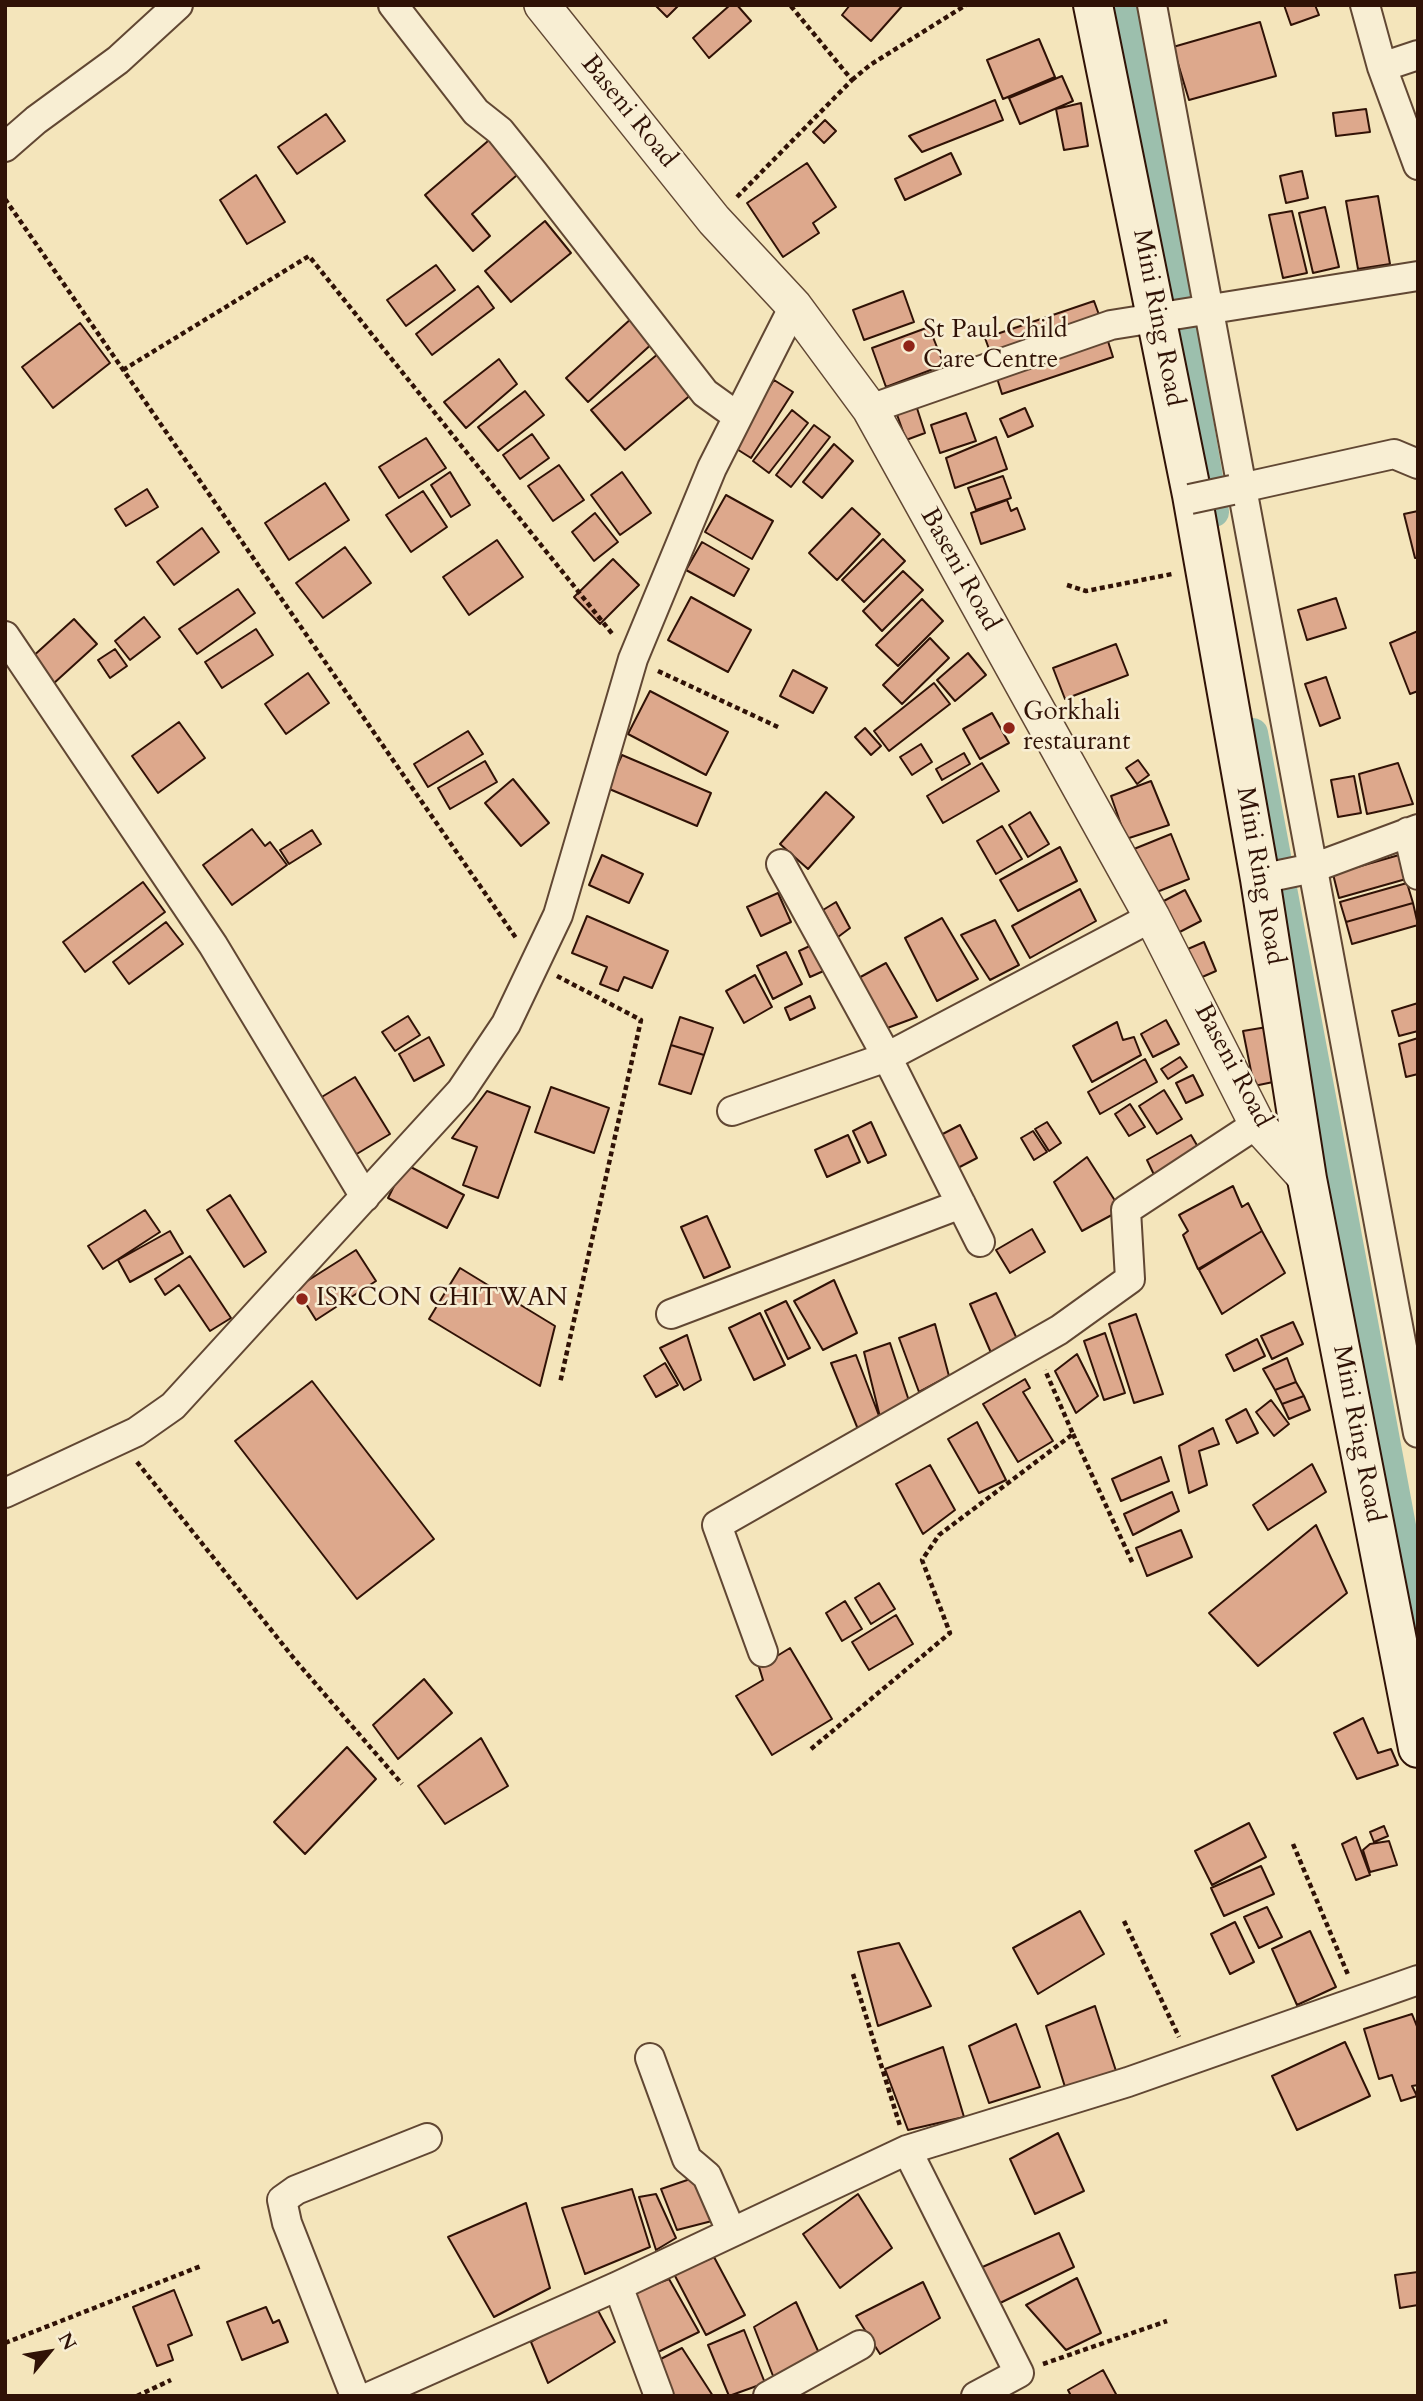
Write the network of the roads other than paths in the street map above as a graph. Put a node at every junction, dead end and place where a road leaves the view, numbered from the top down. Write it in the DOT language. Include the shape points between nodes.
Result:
graph roads {
  1 [pos="178,5"];
  2 [pos="393,5"];
  3 [pos="542,5"];
  4 [pos="1093,5"];
  5 [pos="1152,5"];
  6 [pos="1365,5"];
  7 [pos="1418,55"];
  8 [pos="1382,67"];
  9 [pos="5,147"];
  10 [pos="1418,165"];
  11 [pos="1418,276"];
  12 [pos="794,306"];
  13 [pos="1204,308"];
  14 [pos="1160,315"];
  15 [pos="870,409"];
  16 [pos="737,416"];
  17 [pos="1418,464"];
  18 [pos="1237,489"];
  19 [pos="1191,497"];
  20 [pos="5,636"];
  21 [pos="1413,830"];
  22 [pos="781,864"];
  23 [pos="1305,870"];
  24 [pos="1418,875"];
  25 [pos="1261,880"];
  26 [pos="1152,917"];
  27 [pos="887,1057"];
  28 [pos="732,1111"];
  29 [pos="1258,1124"];
  30 [pos="1307,1179"];
  31 [pos="365,1197"];
  32 [pos="961,1204"];
  33 [pos="981,1242"];
  34 [pos="671,1314"];
  35 [pos="1418,1433"];
  36 [pos="5,1493"];
  37 [pos="763,1652"];
  38 [pos="1408,1654"];
  39 [pos="1418,1748"];
  40 [pos="1418,1980"];
  41 [pos="650,2057"];
  42 [pos="427,2138"];
  43 [pos="907,2150"];
  44 [pos="731,2231"];
  45 [pos="618,2286"];
  46 [pos="860,2345"];
  47 [pos="772,2395"];
  48 [pos="355,2396"];
  49 [pos="371,2396"];
  50 [pos="659,2396"];
  51 [pos="976,2396"];
  1 -- 9 [label="street" via="118,60"];
  2 -- 16 [label="street" via="476,111 500,131 533,172 705,393"];
  3 -- 12 [label="street, Baseni Road" via="714,220"];
  4 -- 14 [label="main road, Mini Ring Road"];
  5 -- 13 [label="street"];
  6 -- 8 [label="street"];
  7 -- 8 [label="street"];
  8 -- 10 [label="street"];
  11 -- 13 [label="street"];
  12 -- 15 [label="street, Baseni Road"];
  12 -- 16 [label="street"];
  13 -- 14 [label="street"];
  13 -- 18 [label="street"];
  14 -- 15 [label="street" via="1111,326"];
  14 -- 19 [label="main road, Mini Ring Road"];
  15 -- 26 [label="street, Baseni Road"];
  16 -- 31 [label="street" via="633,659 558,915 506,1024 461,1091"];
  17 -- 18 [label="street" via="1394,454"];
  18 -- 19 [label="street, bridge"];
  18 -- 23 [label="street"];
  19 -- 25 [label="main road, Mini Ring Road"];
  20 -- 31 [label="street" via="213,945"];
  21 -- 23 [label="street"];
  21 -- 24 [label="street"];
  22 -- 27 [label="street"];
  23 -- 25 [label="street"];
  23 -- 35 [label="street"];
  25 -- 30 [label="main road, Mini Ring Road"];
  26 -- 27 [label="street"];
  26 -- 29 [label="street, Baseni Road"];
  27 -- 28 [label="street"];
  27 -- 32 [label="street"];
  29 -- 30 [label="street, Baseni Road"];
  29 -- 37 [label="street" via="1126,1210 1130,1279 1059,1330 718,1525"];
  30 -- 38 [label="main road, Mini Ring Road"];
  31 -- 36 [label="street" via="173,1406 119,1440"];
  32 -- 33 [label="street"];
  32 -- 34 [label="street"];
  38 -- 39 [label="main road, Mini Ring Road"];
  40 -- 43 [label="street" via="1190,2060"];
  41 -- 44 [label="street" via="687,2159 707,2176"];
  42 -- 48 [label="street" via="296,2190 282,2200 286,2223"];
  43 -- 44 [label="street"];
  43 -- 51 [label="street" via="1019,2373"];
  44 -- 45 [label="street"];
  45 -- 49 [label="street"];
  45 -- 50 [label="street"];
  46 -- 47 [label="street"];
}
